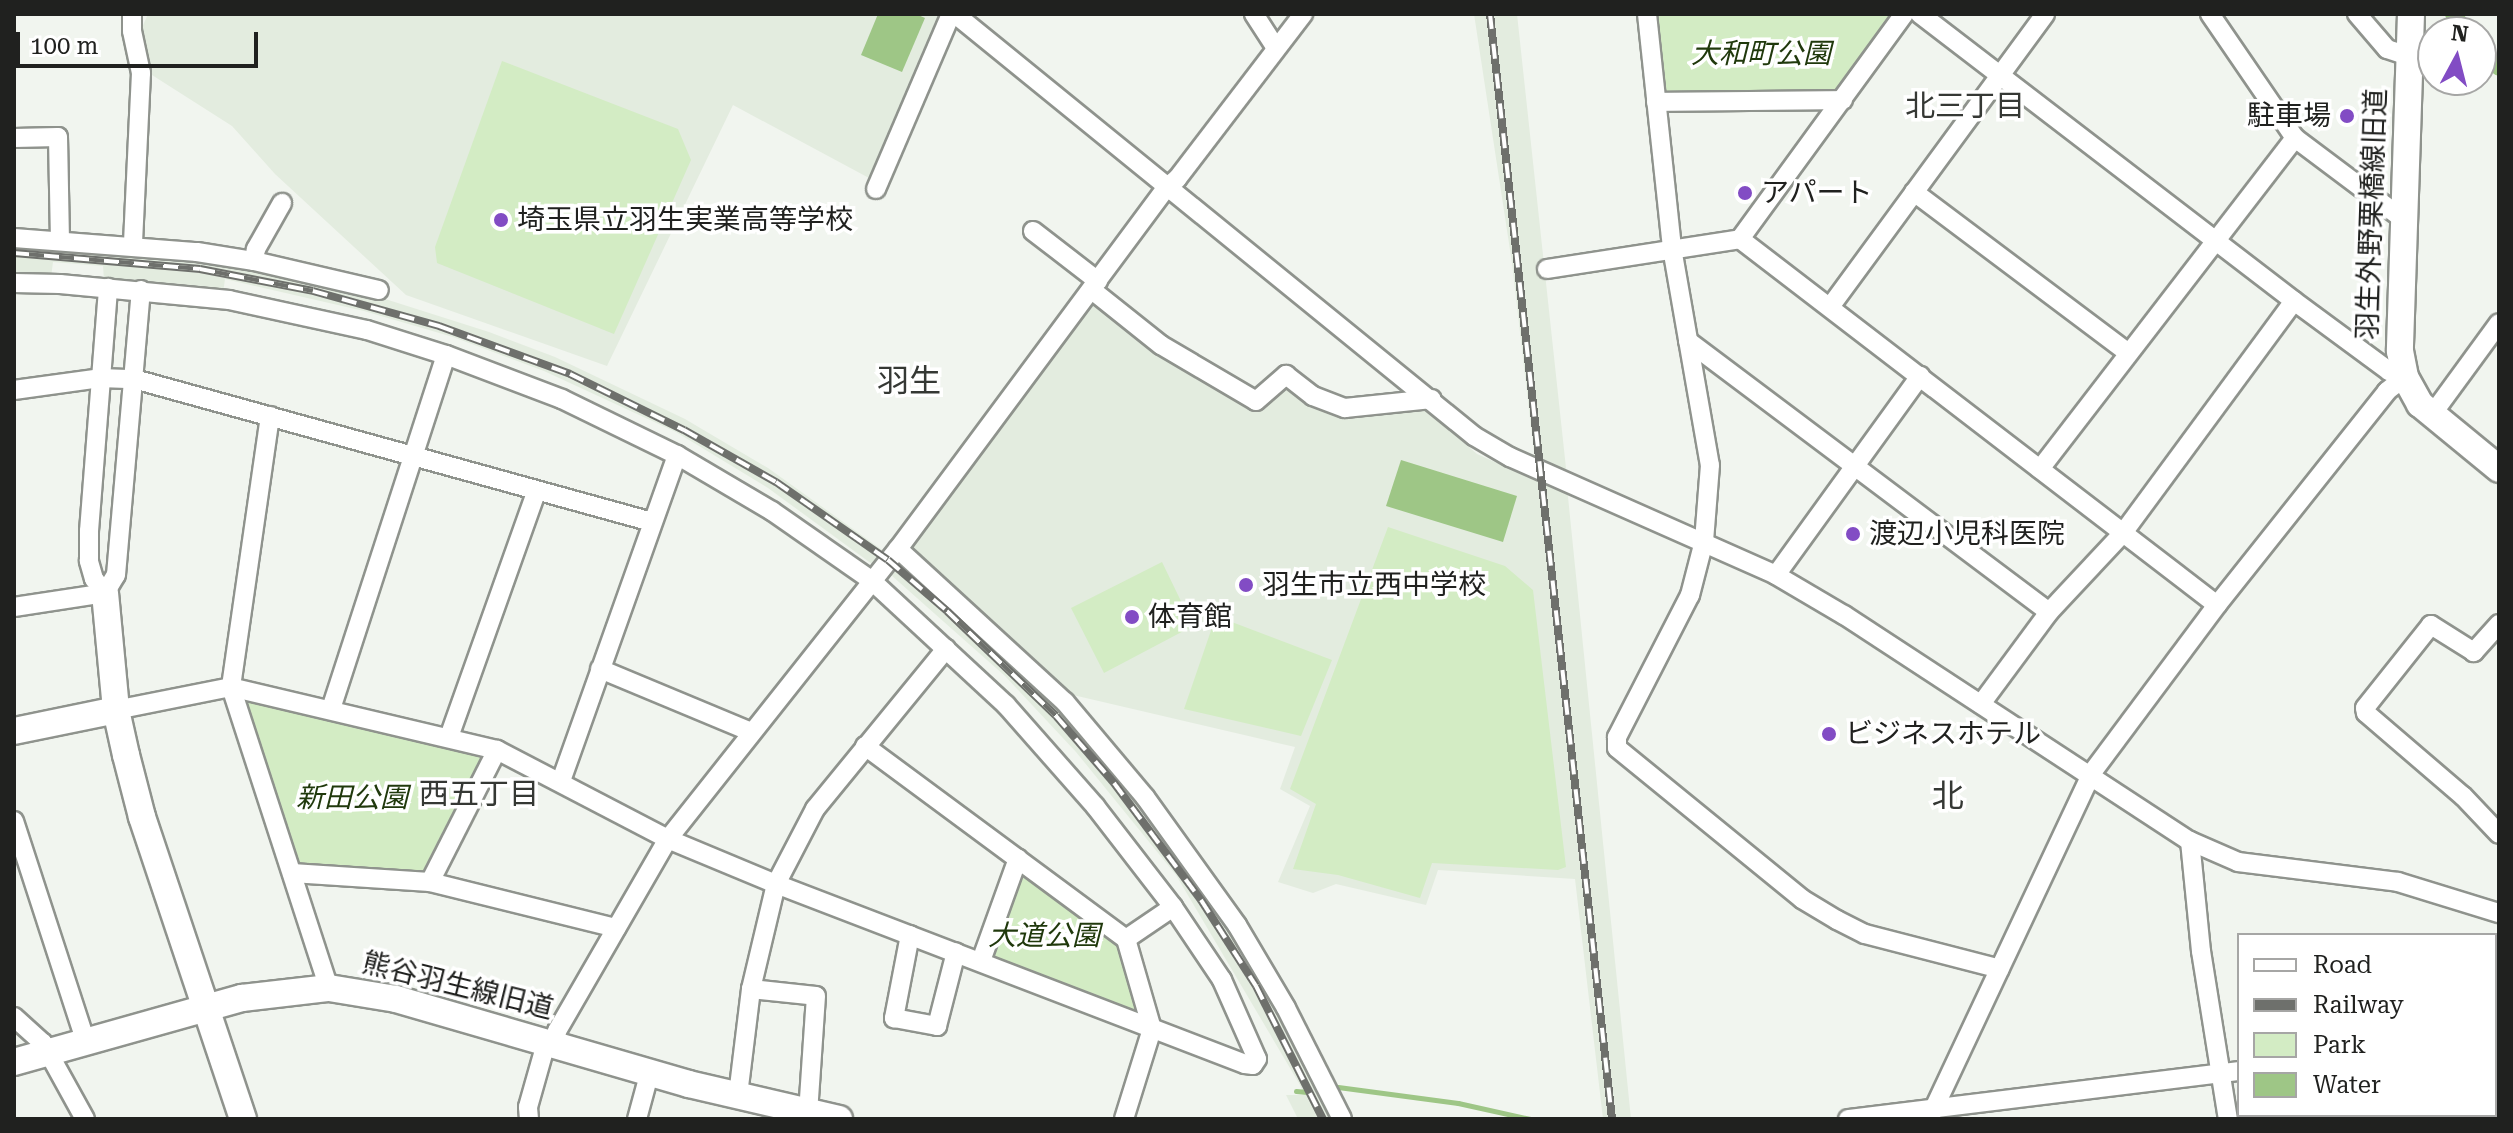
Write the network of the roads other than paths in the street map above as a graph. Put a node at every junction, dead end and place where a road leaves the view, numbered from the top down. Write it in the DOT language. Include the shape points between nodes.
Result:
graph roads {
  1 [pos="132,14"];
  2 [pos="953,14"];
  3 [pos="1254,14"];
  4 [pos="1303,14"];
  5 [pos="1647,14"];
  6 [pos="1904,14"];
  7 [pos="1920,14"];
  8 [pos="2045,14"];
  9 [pos="2210,14"];
  10 [pos="2357,14"];
  11 [pos="2411,14"];
  12 [pos="1276,48"];
  13 [pos="2409,56"];
  14 [pos="2000,76"];
  15 [pos="1843,100"];
  16 [pos="1656,102"];
  17 [pos="14,138"];
  18 [pos="2295,138"];
  19 [pos="1167,187"];
  20 [pos="876,189"];
  21 [pos="1914,192"];
  22 [pos="282,203"];
  23 [pos="2403,219"];
  24 [pos="1033,231"];
  25 [pos="14,238"];
  26 [pos="60,239"];
  27 [pos="1740,239"];
  28 [pos="2215,240"];
  29 [pos="133,245"];
  30 [pos="1672,248"];
  31 [pos="254,261"];
  32 [pos="1547,269"];
  33 [pos="14,283"];
  34 [pos="1095,285"];
  35 [pos="108,288"];
  36 [pos="141,290"];
  37 [pos="379,290"];
  38 [pos="2294,301"];
  39 [pos="1830,307"];
  40 [pos="2499,323"];
  41 [pos="1688,341"];
  42 [pos="2127,352"];
  43 [pos="446,355"];
  44 [pos="1920,376"];
  45 [pos="2405,377"];
  46 [pos="100,378"];
  47 [pos="134,379"];
  48 [pos="14,390"];
  49 [pos="1432,399"];
  50 [pos="270,416"];
  51 [pos="2431,416"];
  52 [pos="677,455"];
  53 [pos="412,457"];
  54 [pos="1855,466"];
  55 [pos="2040,469"];
  56 [pos="2499,469"];
  57 [pos="536,492"];
  58 [pos="652,522"];
  59 [pos="2123,533"];
  60 [pos="1704,541"];
  61 [pos="898,549"];
  62 [pos="1776,575"];
  63 [pos="871,580"];
  64 [pos="105,593"];
  65 [pos="15,604"];
  66 [pos="2217,605"];
  67 [pos="2049,612"];
  68 [pos="2499,624"];
  69 [pos="946,649"];
  70 [pos="600,669"];
  71 [pos="231,687"];
  72 [pos="1981,704"];
  73 [pos="331,709"];
  74 [pos="116,710"];
  75 [pos="14,731"];
  76 [pos="751,732"];
  77 [pos="449,737"];
  78 [pos="865,746"];
  79 [pos="497,750"];
  80 [pos="2091,774"];
  81 [pos="561,781"];
  82 [pos="14,821"];
  83 [pos="2499,834"];
  84 [pos="668,839"];
  85 [pos="2190,841"];
  86 [pos="18,845"];
  87 [pos="1018,858"];
  88 [pos="292,873"];
  89 [pos="430,882"];
  90 [pos="776,884"];
  91 [pos="1173,907"];
  92 [pos="2499,913"];
  93 [pos="616,928"];
  94 [pos="910,935"];
  95 [pos="1126,939"];
  96 [pos="956,952"];
  97 [pos="981,961"];
  98 [pos="2000,969"];
  99 [pos="329,988"];
  100 [pos="751,989"];
  101 [pos="206,1008"];
  102 [pos="14,1017"];
  103 [pos="1152,1029"];
  104 [pos="551,1041"];
  105 [pos="86,1043"];
  106 [pos="46,1054"];
  107 [pos="14,1062"];
  108 [pos="650,1071"];
  109 [pos="2230,1073"];
  110 [pos="738,1095"];
  111 [pos="808,1112"];
  112 [pos="1931,1114"];
  113 [pos="85,1119"];
  114 [pos="243,1119"];
  115 [pos="529,1119"];
  116 [pos="637,1119"];
  117 [pos="837,1119"];
  118 [pos="1124,1119"];
  119 [pos="1342,1119"];
  120 [pos="1848,1119"];
  121 [pos="2228,1119"];
  1 -- 29 [label="street" via="141,73"];
  2 -- 19 [label="street"];
  2 -- 20 [label="street"];
  3 -- 12 [label="street"];
  4 -- 12 [label="street"];
  5 -- 16 [label="street"];
  6 -- 15 [label="street"];
  7 -- 14 [label="street"];
  8 -- 14 [label="street"];
  9 -- 18 [label="street"];
  10 -- 13 [label="street" via="2387,49"];
  11 -- 13 [label="street, 羽生外野栗橋線旧道"];
  12 -- 19 [label="street"];
  13 -- 23 [label="street, 羽生外野栗橋線旧道"];
  14 -- 21 [label="street"];
  14 -- 28 [label="street"];
  15 -- 16 [label="street"];
  15 -- 27 [label="street"];
  16 -- 30 [label="street"];
  17 -- 26 [label="street" via="58,137"];
  18 -- 23 [label="street"];
  18 -- 28 [label="street"];
  19 -- 34 [label="street"];
  19 -- 49 [label="street"];
  21 -- 39 [label="street"];
  21 -- 42 [label="street"];
  22 -- 31 [label="street"];
  23 -- 45 [label="street, 羽生外野栗橋線旧道" via="2399,328"];
  24 -- 34 [label="street"];
  25 -- 26 [label="street"];
  26 -- 29 [label="street"];
  27 -- 30 [label="street"];
  27 -- 39 [label="street"];
  28 -- 38 [label="street"];
  28 -- 42 [label="street"];
  29 -- 31 [label="street"];
  30 -- 32 [label="street"];
  30 -- 41 [label="street"];
  31 -- 37 [label="street"];
  33 -- 35 [label="street"];
  34 -- 49 [label="street" via="1161,345 1256,401 1286,375 1313,396 1345,408"];
  34 -- 61 [label="street"];
  35 -- 36 [label="street"];
  35 -- 46 [label="street"];
  36 -- 43 [label="street" via="289,310"];
  36 -- 47 [label="street"];
  38 -- 45 [label="street" via="2389,371"];
  38 -- 59 [label="street"];
  39 -- 44 [label="street"];
  40 -- 51 [label="street"];
  41 -- 54 [label="street"];
  41 -- 60 [label="street" via="1710,465"];
  42 -- 55 [label="street"];
  43 -- 52 [label="street" via="562,399"];
  43 -- 53 [label="street"];
  44 -- 54 [label="street"];
  44 -- 55 [label="street"];
  45 -- 51 [label="street, 羽生外野栗橋線旧道"];
  45 -- 66 [label="street" via="2387,391"];
  46 -- 47 [label="street"];
  46 -- 48 [label="street"];
  46 -- 64 [label="street" via="89,561"];
  47 -- 50 [label="street"];
  47 -- 64 [label="street" via="116,575"];
  49 -- 60 [label="street" via="1474,436 1510,457"];
  50 -- 53 [label="street"];
  50 -- 71 [label="street"];
  51 -- 56 [label="street, 羽生外野栗橋線旧道"];
  52 -- 58 [label="street"];
  52 -- 63 [label="street" via="772,511"];
  53 -- 57 [label="street"];
  53 -- 73 [label="street"];
  54 -- 62 [label="street"];
  54 -- 67 [label="street"];
  55 -- 59 [label="street"];
  57 -- 58 [label="street"];
  57 -- 77 [label="street"];
  58 -- 70 [label="street"];
  59 -- 66 [label="street"];
  59 -- 67 [label="street"];
  60 -- 62 [label="street"];
  60 -- 98 [label="street" via="1690,595 1617,737 1617,748 1802,899 1837,920 1865,934"];
  61 -- 63 [label="street"];
  61 -- 119 [label="street" via="1065,702 1145,797 1244,935"];
  62 -- 72 [label="street"];
  63 -- 69 [label="street"];
  63 -- 76 [label="street"];
  64 -- 65 [label="street"];
  64 -- 74 [label="street"];
  66 -- 80 [label="street"];
  67 -- 72 [label="street"];
  68 -- 83 [label="street" via="2474,652 2431,625 2365,708"];
  69 -- 78 [label="street"];
  69 -- 91 [label="street" via="1006,705 1095,806"];
  70 -- 76 [label="street"];
  70 -- 81 [label="street"];
  71 -- 73 [label="street"];
  71 -- 74 [label="street"];
  71 -- 88 [label="street"];
  72 -- 80 [label="street"];
  73 -- 77 [label="street"];
  74 -- 75 [label="street"];
  74 -- 101 [label="street" via="142,817"];
  76 -- 84 [label="street"];
  77 -- 79 [label="street"];
  78 -- 87 [label="street"];
  78 -- 90 [label="street" via="815,809"];
  79 -- 81 [label="street"];
  79 -- 89 [label="street"];
  80 -- 85 [label="street"];
  80 -- 98 [label="street"];
  81 -- 84 [label="street"];
  82 -- 86 [label="street"];
  84 -- 90 [label="street"];
  84 -- 93 [label="street"];
  85 -- 92 [label="street" via="2238,862 2398,882"];
  85 -- 109 [label="street" via="2201,951"];
  86 -- 105 [label="street"];
  87 -- 95 [label="street"];
  87 -- 97 [label="street"];
  88 -- 89 [label="street"];
  88 -- 99 [label="street"];
  89 -- 93 [label="street"];
  90 -- 94 [label="street"];
  90 -- 100 [label="street"];
  91 -- 95 [label="street"];
  91 -- 103 [label="street" via="1222,980 1257,1059 1245,1064"];
  93 -- 104 [label="street"];
  94 -- 96 [label="street"];
  94 -- 96 [label="street" via="894,1018 937,1026"];
  95 -- 103 [label="street"];
  96 -- 97 [label="street"];
  97 -- 103 [label="street"];
  98 -- 112 [label="street"];
  99 -- 101 [label="street, 熊谷羽生線旧道" via="264,994"];
  99 -- 104 [label="street, 熊谷羽生線旧道" via="396,999"];
  100 -- 110 [label="street"];
  100 -- 111 [label="street" via="816,996"];
  101 -- 105 [label="street, 熊谷羽生線旧道"];
  101 -- 114 [label="street"];
  102 -- 106 [label="street" via="43,1043"];
  103 -- 118 [label="street"];
  104 -- 108 [label="street, 熊谷羽生線旧道"];
  104 -- 115 [label="street" via="528,1107"];
  105 -- 106 [label="street, 熊谷羽生線旧道"];
  106 -- 107 [label="street, 熊谷羽生線旧道"];
  106 -- 113 [label="street"];
  108 -- 110 [label="street, 熊谷羽生線旧道"];
  108 -- 116 [label="street"];
  109 -- 112 [label="street"];
  109 -- 121 [label="street"];
  110 -- 111 [label="street, 熊谷羽生線旧道"];
  111 -- 117 [label="street, 熊谷羽生線旧道"];
  112 -- 120 [label="street"];
}
